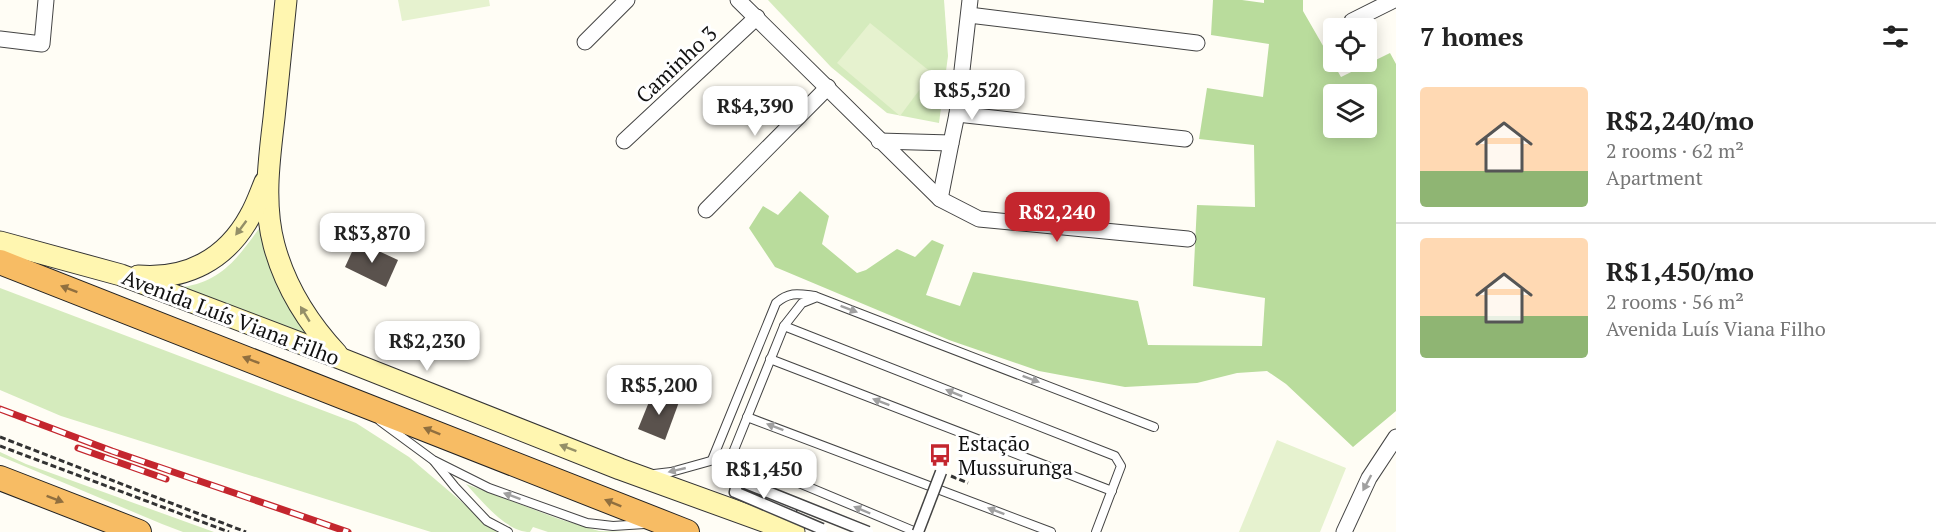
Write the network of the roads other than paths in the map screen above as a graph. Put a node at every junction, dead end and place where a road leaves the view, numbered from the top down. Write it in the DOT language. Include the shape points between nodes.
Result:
graph roads {
  1 [pos="46,0"];
  2 [pos="286,0"];
  3 [pos="627,0"];
  4 [pos="738,0"];
  5 [pos="1394,0"];
  6 [pos="969,7"];
  7 [pos="757,17"];
  8 [pos="1358,18"];
  9 [pos="0,39"];
  10 [pos="585,42"];
  11 [pos="1197,43"];
  12 [pos="828,87"];
  13 [pos="957,114"];
  14 [pos="1185,139"];
  15 [pos="624,141"];
  16 [pos="879,141"];
  17 [pos="951,143"];
  18 [pos="268,176"];
  19 [pos="940,199"];
  20 [pos="706,210"];
  21 [pos="1188,239"];
  22 [pos="0,242"];
  23 [pos="0,262"];
  24 [pos="121,275"];
  25 [pos="817,297"];
  26 [pos="784,326"];
  27 [pos="342,359"];
  28 [pos="770,359"];
  29 [pos="350,398"];
  30 [pos="747,417"];
  31 [pos="1155,427"];
  32 [pos="1396,437"];
  33 [pos="732,456"];
  34 [pos="433,460"];
  35 [pos="712,460"];
  36 [pos="620,469"];
  37 [pos="463,474"];
  38 [pos="947,475"];
  39 [pos="0,478"];
  40 [pos="455,487"];
  41 [pos="745,490"];
  42 [pos="1112,491"];
  43 [pos="109,520"];
  44 [pos="665,523"];
  45 [pos="131,532"];
  46 [pos="139,532"];
  47 [pos="508,532"];
  48 [pos="687,532"];
  49 [pos="794,532"];
  50 [pos="868,532"];
  51 [pos="917,532"];
  52 [pos="1051,532"];
  53 [pos="1096,532"];
  54 [pos="1344,532"];
  1 -- 9 [label="street" via="42,44"];
  2 -- 18 [label="main road"];
  3 -- 10 [label="street"];
  4 -- 7 [label="street"];
  5 -- 8 [label="street"];
  6 -- 11 [label="street"];
  6 -- 13 [label="street"];
  7 -- 12 [label="street"];
  7 -- 15 [label="street, Caminho 3"];
  12 -- 16 [label="street"];
  12 -- 20 [label="street"];
  13 -- 14 [label="street"];
  13 -- 17 [label="street"];
  16 -- 17 [label="street"];
  16 -- 19 [label="street"];
  17 -- 19 [label="street"];
  18 -- 24 [label="main road, one-way" via="249,218 230,243 207,262 182,274"];
  27 -- 18 [label="main road, one-way" via="316,330 287,282 274,244"];
  19 -- 21 [label="street" via="979,219"];
  22 -- 24 [label="main road, Avenida Luís Viana Filho"];
  29 -- 23 [label="highway, Avenida Luís Viana Filho, one-way"];
  24 -- 27 [label="main road, Avenida Luís Viana Filho"];
  25 -- 26 [label="lane" via="802,303"];
  25 -- 31 [label="lane, one-way"];
  25 -- 35 [label="lane" via="796,293 776,303"];
  26 -- 28 [label="lane"];
  42 -- 26 [label="lane, one-way" via="1121,466 1115,456"];
  36 -- 27 [label="main road, Avenida Luís Viana Filho, one-way"];
  28 -- 30 [label="lane"];
  42 -- 28 [label="lane, one-way"];
  29 -- 34 [label="lane"];
  44 -- 29 [label="highway, Avenida Luís Viana Filho, one-way"];
  30 -- 33 [label="lane"];
  52 -- 30 [label="lane, one-way"];
  32 -- 54 [label="street, one-way" via="1369,478"];
  33 -- 35 [label="lane"];
  51 -- 33 [label="lane, one-way"];
  34 -- 37 [label="lane"];
  34 -- 40 [label="lane"];
  35 -- 36 [label="lane, one-way" via="651,475"];
  36 -- 49 [label="main road, Avenida Luís Viana Filho"];
  37 -- 40 [label="lane" via="454,481"];
  44 -- 37 [label="lane, one-way" via="587,523 489,488"];
  38 -- 51 [label="street, bridge" via="941,472"];
  39 -- 43 [label="highway, one-way"];
  40 -- 47 [label="lane" via="488,521"];
  41 -- 50 [label="street, bridge" via="824,525 822,529 735,492 738,480"];
  42 -- 53 [label="lane"];
  43 -- 45 [label="main road"];
  43 -- 46 [label="highway"];
  44 -- 48 [label="highway, Avenida Luís Viana Filho"];
}
